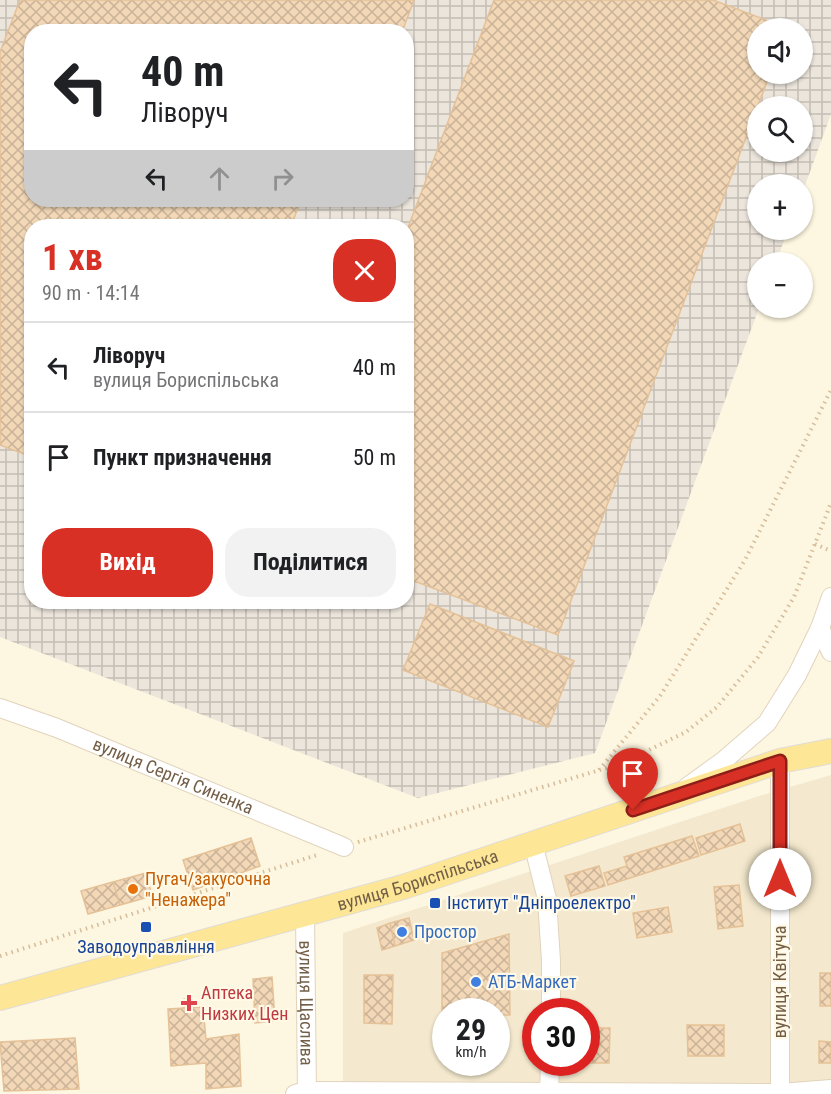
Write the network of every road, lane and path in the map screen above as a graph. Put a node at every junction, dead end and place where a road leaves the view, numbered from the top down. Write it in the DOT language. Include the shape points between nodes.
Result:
graph roads {
  1 [pos="831,390"];
  2 [pos="831,502"];
  3 [pos="815,544"];
  4 [pos="831,551"];
  5 [pos="831,597"];
  6 [pos="820,628"];
  7 [pos="831,652"];
  8 [pos="0,708"];
  9 [pos="831,751"];
  10 [pos="780,761"];
  11 [pos="599,771"];
  12 [pos="674,796"];
  13 [pos="533,843"];
  14 [pos="344,846"];
  15 [pos="305,913"];
  16 [pos="0,956"];
  17 [pos="0,998"];
  18 [pos="551,998"];
  19 [pos="550,1076"];
  20 [pos="831,1089"];
  21 [pos="549,1092"];
  22 [pos="303,1093"];
  23 [pos="780,1093"];
  1 -- 11 [label="path" via="745,560 660,696"];
  2 -- 3 [label="path"];
  3 -- 4 [label="path"];
  3 -- 11 [label="path" via="794,597 758,657 717,707 686,732"];
  5 -- 6 [label="street"];
  6 -- 7 [label="street"];
  6 -- 12 [label="street" via="767,723"];
  8 -- 14 [label="street, вулиця Сергія Синенка"];
  9 -- 10 [label="main road, вулиця Бориспільська"];
  10 -- 12 [label="main road, вулиця Бориспільська"];
  10 -- 23 [label="street, вулиця Квітуча"];
  11 -- 14 [label="path"];
  12 -- 13 [label="main road, вулиця Бориспільська"];
  13 -- 15 [label="main road, вулиця Бориспільська" via="403,887"];
  13 -- 18 [label="street" via="547,899"];
  14 -- 16 [label="path"];
  15 -- 17 [label="main road, вулиця Бориспільська"];
  15 -- 22 [label="street, вулиця Щаслива"];
  19 -- 21 [label="street"];
  20 -- 23 [label="street"];
  21 -- 22 [label="street"];
  21 -- 23 [label="street"];
}
